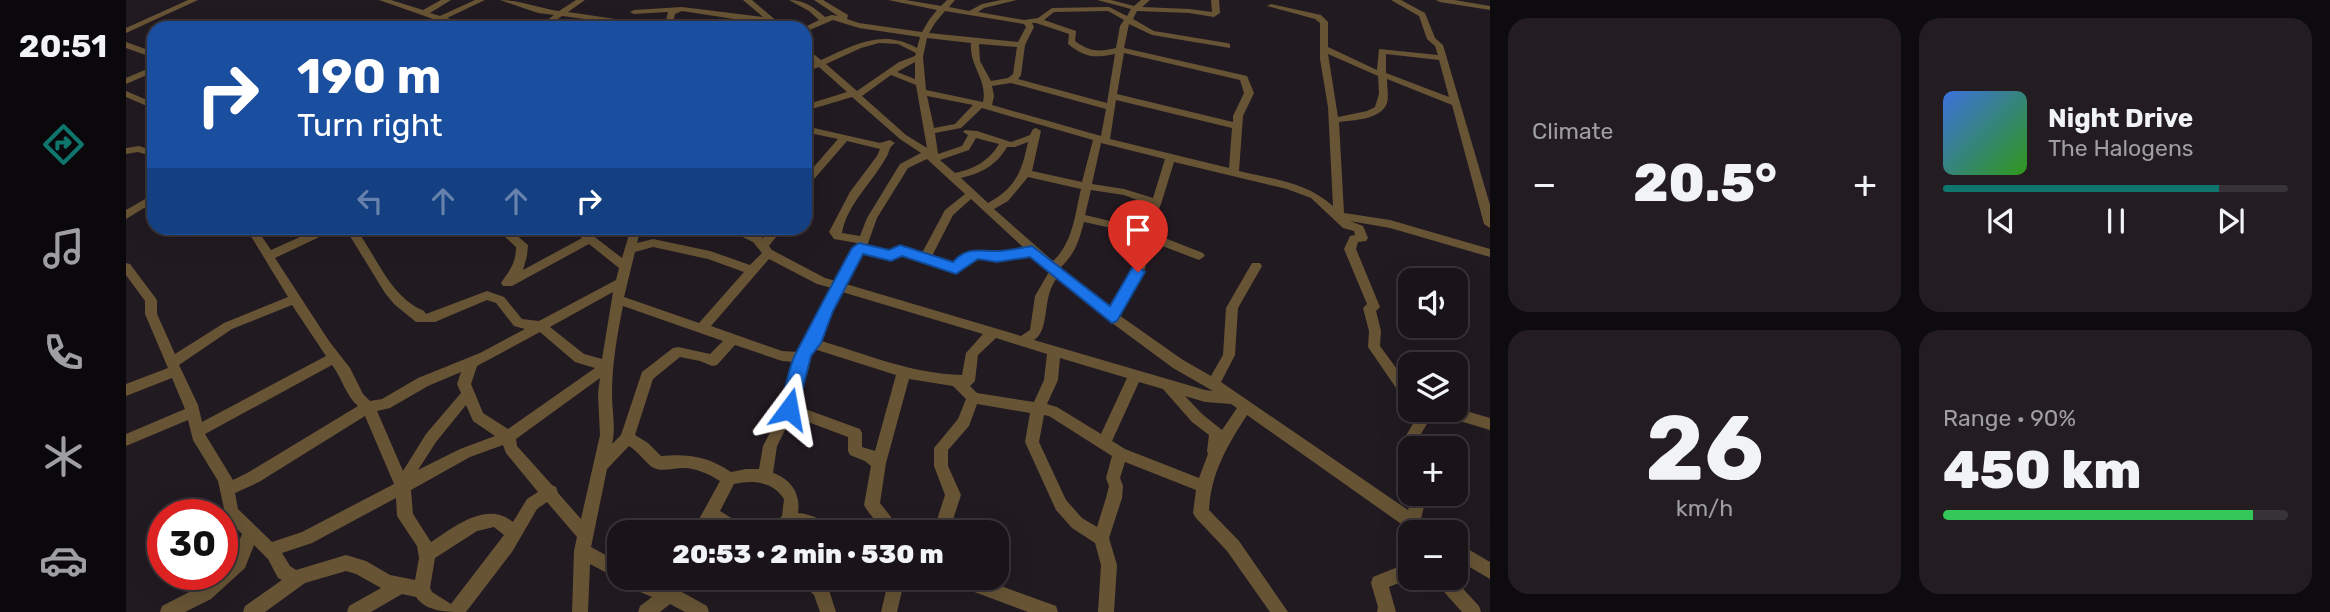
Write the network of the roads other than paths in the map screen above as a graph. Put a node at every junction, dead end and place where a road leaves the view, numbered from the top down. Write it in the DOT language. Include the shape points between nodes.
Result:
graph roads {
  1 [pos="194,0"];
  2 [pos="383,0"];
  3 [pos="447,0"];
  4 [pos="477,0"];
  5 [pos="504,0"];
  6 [pos="581,0"];
  7 [pos="647,0"];
  8 [pos="695,0"];
  9 [pos="793,0"];
  10 [pos="818,0"];
  11 [pos="839,0"];
  12 [pos="886,0"];
  13 [pos="892,0"];
  14 [pos="951,0"];
  15 [pos="1013,0"];
  16 [pos="1049,0"];
  17 [pos="1146,0"];
  18 [pos="1215,0"];
  19 [pos="1395,0"];
  20 [pos="1440,0"];
  21 [pos="749,1"];
  22 [pos="763,1"];
  23 [pos="1105,3"];
  24 [pos="1271,6"];
  25 [pos="1135,8"];
  26 [pos="689,9"];
  27 [pos="832,9"];
  28 [pos="943,9"];
  29 [pos="1490,9"];
  30 [pos="674,10"];
  31 [pos="1052,10"];
  32 [pos="635,12"];
  33 [pos="424,13"];
  34 [pos="560,13"];
  35 [pos="971,13"];
  36 [pos="570,15"];
  37 [pos="739,17"];
  38 [pos="439,18"];
  39 [pos="771,20"];
  40 [pos="823,20"];
  41 [pos="846,20"];
  42 [pos="1127,20"];
  43 [pos="147,21"];
  44 [pos="148,21"];
  45 [pos="433,21"];
  46 [pos="453,21"];
  47 [pos="549,21"];
  48 [pos="571,21"];
  49 [pos="600,21"];
  50 [pos="625,21"];
  51 [pos="669,21"];
  52 [pos="737,21"];
  53 [pos="1032,21"];
  54 [pos="812,26"];
  55 [pos="126,31"];
  56 [pos="924,37"];
  57 [pos="975,43"];
  58 [pos="1021,44"];
  59 [pos="126,45"];
  60 [pos="1227,46"];
  61 [pos="1324,48"];
  62 [pos="1121,50"];
  63 [pos="147,52"];
  64 [pos="918,55"];
  65 [pos="812,57"];
  66 [pos="1442,58"];
  67 [pos="820,64"];
  68 [pos="812,67"];
  69 [pos="147,72"];
  70 [pos="890,72"];
  71 [pos="1384,74"];
  72 [pos="1011,80"];
  73 [pos="126,81"];
  74 [pos="989,84"];
  75 [pos="921,88"];
  76 [pos="126,94"];
  77 [pos="856,94"];
  78 [pos="1113,96"];
  79 [pos="147,103"];
  80 [pos="1454,103"];
  81 [pos="983,105"];
  82 [pos="812,106"];
  83 [pos="1110,107"];
  84 [pos="1334,120"];
  85 [pos="1040,123"];
  86 [pos="1237,126"];
  87 [pos="954,127"];
  88 [pos="812,131"];
  89 [pos="932,131"];
  90 [pos="974,133"];
  91 [pos="903,137"];
  92 [pos="1032,137"];
  93 [pos="844,139"];
  94 [pos="1105,140"];
  95 [pos="1006,143"];
  96 [pos="886,144"];
  97 [pos="126,150"];
  98 [pos="147,152"];
  99 [pos="930,156"];
  100 [pos="1170,158"];
  101 [pos="1234,170"];
  102 [pos="1026,173"];
  103 [pos="812,175"];
  104 [pos="951,177"];
  105 [pos="1087,187"];
  106 [pos="971,194"];
  107 [pos="147,202"];
  108 [pos="1156,204"];
  109 [pos="989,207"];
  110 [pos="126,215"];
  111 [pos="1339,216"];
  112 [pos="1079,217"];
  113 [pos="1490,224"];
  114 [pos="1144,233"];
  115 [pos="256,235"];
  116 [pos="313,235"];
  117 [pos="355,235"];
  118 [pos="584,235"];
  119 [pos="634,235"];
  120 [pos="751,235"];
  121 [pos="774,235"];
  122 [pos="511,237"];
  123 [pos="589,239"];
  124 [pos="862,245"];
  125 [pos="630,249"];
  126 [pos="766,249"];
  127 [pos="1032,251"];
  128 [pos="1490,253"];
  129 [pos="269,256"];
  130 [pos="1199,256"];
  131 [pos="925,258"];
  132 [pos="1256,265"];
  133 [pos="625,266"];
  134 [pos="126,269"];
  135 [pos="751,270"];
  136 [pos="1054,271"];
  137 [pos="621,282"];
  138 [pos="508,283"];
  139 [pos="840,288"];
  140 [pos="496,297"];
  141 [pos="294,299"];
  142 [pos="617,299"];
  143 [pos="1112,317"];
  144 [pos="541,326"];
  145 [pos="702,328"];
  146 [pos="992,334"];
  147 [pos="732,338"];
  148 [pos="1021,342"];
  149 [pos="813,343"];
  150 [pos="1054,352"];
  151 [pos="334,358"];
  152 [pos="803,358"];
  153 [pos="471,363"];
  154 [pos="607,366"];
  155 [pos="174,367"];
  156 [pos="904,371"];
  157 [pos="1135,376"];
  158 [pos="1398,381"];
  159 [pos="958,382"];
  160 [pos="1213,384"];
  161 [pos="1168,385"];
  162 [pos="126,390"];
  163 [pos="469,394"];
  164 [pos="973,398"];
  165 [pos="1231,398"];
  166 [pos="368,407"];
  167 [pos="1245,407"];
  168 [pos="1038,408"];
  169 [pos="789,409"];
  170 [pos="193,412"];
  171 [pos="1468,418"];
  172 [pos="1490,424"];
  173 [pos="198,431"];
  174 [pos="508,437"];
  175 [pos="627,438"];
  176 [pos="126,440"];
  177 [pos="1104,443"];
  178 [pos="1120,453"];
  179 [pos="1213,455"];
  180 [pos="878,463"];
  181 [pos="601,467"];
  182 [pos="765,475"];
  183 [pos="729,479"];
  184 [pos="1202,486"];
  185 [pos="403,488"];
  186 [pos="228,489"];
  187 [pos="551,492"];
  188 [pos="707,520"];
  189 [pos="789,520"];
  190 [pos="884,520"];
  191 [pos="945,520"];
  192 [pos="1408,520"];
  193 [pos="251,532"];
  194 [pos="513,534"];
  195 [pos="1101,538"];
  196 [pos="584,543"];
  197 [pos="270,550"];
  198 [pos="426,554"];
  199 [pos="1468,558"];
  200 [pos="607,562"];
  201 [pos="1490,572"];
  202 [pos="1398,575"];
  203 [pos="300,577"];
  204 [pos="401,586"];
  205 [pos="421,590"];
  206 [pos="656,590"];
  207 [pos="671,590"];
  208 [pos="821,590"];
  209 [pos="894,590"];
  210 [pos="991,590"];
  211 [pos="1454,590"];
  212 [pos="668,595"];
  213 [pos="255,610"];
  214 [pos="168,612"];
  215 [pos="355,612"];
  216 [pos="448,612"];
  217 [pos="455,612"];
  218 [pos="580,612"];
  219 [pos="646,612"];
  220 [pos="701,612"];
  221 [pos="828,612"];
  222 [pos="889,612"];
  223 [pos="1050,612"];
  224 [pos="1106,612"];
  225 [pos="1280,612"];
  226 [pos="1388,612"];
  227 [pos="1473,612"];
  1 -- 44 [label="street"];
  2 -- 33 [label="street"];
  3 -- 33 [label="street"];
  4 -- 38 [label="street"];
  5 -- 34 [label="street"];
  6 -- 34 [label="street"];
  7 -- 32 [label="street"];
  8 -- 26 [label="street"];
  9 -- 40 [label="street"];
  10 -- 27 [label="street"];
  11 -- 27 [label="street"];
  12 -- 13 [label="street"];
  13 -- 28 [label="street"];
  14 -- 28 [label="street"];
  15 -- 35 [label="street"];
  16 -- 31 [label="street"];
  17 -- 25 [label="street"];
  18 -- 25 [label="street" via="1214,16"];
  19 -- 66 [label="street" via="1422,15"];
  20 -- 29 [label="street"];
  21 -- 22 [label="street"];
  21 -- 39 [label="street"];
  23 -- 25 [label="street"];
  23 -- 31 [label="street"];
  23 -- 42 [label="street"];
  24 -- 61 [label="street" via="1322,18"];
  25 -- 42 [label="street"];
  26 -- 30 [label="street"];
  26 -- 37 [label="street"];
  27 -- 41 [label="street"];
  28 -- 35 [label="street"];
  28 -- 56 [label="street"];
  30 -- 32 [label="street"];
  30 -- 51 [label="street"];
  31 -- 53 [label="street"];
  32 -- 50 [label="street"];
  33 -- 38 [label="street"];
  34 -- 36 [label="street"];
  34 -- 47 [label="street"];
  35 -- 53 [label="street"];
  36 -- 48 [label="street"];
  36 -- 49 [label="street"];
  37 -- 39 [label="street"];
  37 -- 52 [label="street"];
  38 -- 45 [label="street"];
  38 -- 46 [label="street"];
  40 -- 41 [label="street"];
  40 -- 54 [label="street"];
  41 -- 56 [label="street"];
  42 -- 60 [label="street" via="1162,36"];
  42 -- 62 [label="street"];
  43 -- 55 [label="street"];
  53 -- 58 [label="street"];
  53 -- 62 [label="street" via="1073,33 1071,42 1088,53"];
  56 -- 57 [label="street" via="947,36"];
  56 -- 64 [label="street"];
  57 -- 58 [label="street"];
  57 -- 74 [label="street" via="972,54"];
  58 -- 72 [label="street" via="1017,75"];
  59 -- 63 [label="street"];
  61 -- 71 [label="street"];
  61 -- 84 [label="street"];
  62 -- 78 [label="street"];
  62 -- 86 [label="street" via="1244,78 1249,93"];
  64 -- 67 [label="street" via="901,42 886,40 857,46"];
  64 -- 70 [label="street"];
  64 -- 75 [label="street"];
  65 -- 67 [label="street"];
  66 -- 71 [label="street" via="1384,50"];
  66 -- 80 [label="street"];
  67 -- 68 [label="street"];
  67 -- 77 [label="street"];
  69 -- 73 [label="street"];
  70 -- 75 [label="street"];
  70 -- 77 [label="street"];
  71 -- 80 [label="street"];
  71 -- 84 [label="street" via="1383,105 1367,116"];
  72 -- 74 [label="street"];
  72 -- 83 [label="street"];
  74 -- 81 [label="street" via="991,94"];
  75 -- 81 [label="street"];
  75 -- 89 [label="street"];
  76 -- 79 [label="street"];
  77 -- 82 [label="street"];
  77 -- 91 [label="street"];
  78 -- 83 [label="street"];
  78 -- 86 [label="street"];
  80 -- 113 [label="street"];
  81 -- 85 [label="street"];
  81 -- 87 [label="street"];
  83 -- 94 [label="street"];
  84 -- 111 [label="street"];
  85 -- 92 [label="street"];
  85 -- 94 [label="street"];
  86 -- 101 [label="street"];
  87 -- 89 [label="street"];
  87 -- 90 [label="street"];
  88 -- 93 [label="street"];
  89 -- 99 [label="street"];
  90 -- 95 [label="street"];
  90 -- 99 [label="street" via="966,148"];
  91 -- 96 [label="street"];
  91 -- 99 [label="street"];
  92 -- 95 [label="street"];
  92 -- 102 [label="street" via="1034,151"];
  93 -- 96 [label="street"];
  93 -- 103 [label="street"];
  94 -- 100 [label="street"];
  94 -- 105 [label="street" via="1097,141"];
  95 -- 104 [label="street" via="993,162 976,172"];
  96 -- 124 [label="street" via="835,232"];
  97 -- 98 [label="street"];
  99 -- 104 [label="street"];
  99 -- 124 [label="street" via="904,166 872,218"];
  100 -- 101 [label="street"];
  100 -- 108 [label="street"];
  101 -- 111 [label="street" via="1315,197"];
  102 -- 105 [label="street"];
  102 -- 109 [label="street" via="1004,200"];
  104 -- 106 [label="street"];
  105 -- 108 [label="street" via="1107,187"];
  105 -- 112 [label="street"];
  106 -- 109 [label="street"];
  106 -- 131 [label="street" via="949,214"];
  107 -- 110 [label="street"];
  108 -- 114 [label="street"];
  109 -- 127 [label="street"];
  111 -- 128 [label="street" via="1390,224"];
  111 -- 158 [label="street" via="1359,229 1362,238 1354,239 1350,249 1374,307 1369,308 1376,352"];
  112 -- 114 [label="street"];
  112 -- 136 [label="street" via="1067,255"];
  114 -- 130 [label="street"];
  114 -- 143 [label="street" via="1148,238 1138,272"];
  115 -- 129 [label="street"];
  116 -- 129 [label="street"];
  117 -- 140 [label="street" via="387,285 420,319 438,316 480,296"];
  118 -- 123 [label="street"];
  119 -- 125 [label="street"];
  120 -- 126 [label="street"];
  121 -- 126 [label="street"];
  122 -- 138 [label="street" via="522,245 522,256"];
  123 -- 133 [label="street"];
  123 -- 138 [label="street"];
  124 -- 131 [label="street" via="891,256 900,250"];
  124 -- 139 [label="street"];
  125 -- 133 [label="street"];
  125 -- 135 [label="street" via="653,243 710,255"];
  126 -- 135 [label="street"];
  126 -- 139 [label="street" via="806,275"];
  127 -- 131 [label="street" via="997,256 976,253 956,269"];
  127 -- 136 [label="street"];
  129 -- 141 [label="street"];
  132 -- 160 [label="street" via="1233,308 1229,355"];
  133 -- 137 [label="street"];
  134 -- 155 [label="street" via="151,300 152,314"];
  135 -- 145 [label="street"];
  136 -- 143 [label="street"];
  136 -- 148 [label="street" via="1043,287 1035,332"];
  137 -- 142 [label="street"];
  137 -- 144 [label="street"];
  138 -- 140 [label="street"];
  139 -- 146 [label="street"];
  139 -- 149 [label="street"];
  140 -- 144 [label="street" via="517,323"];
  141 -- 151 [label="street"];
  141 -- 155 [label="street" via="228,326"];
  142 -- 145 [label="street"];
  142 -- 154 [label="street"];
  143 -- 160 [label="street"];
  144 -- 153 [label="street"];
  144 -- 154 [label="street" via="580,358"];
  145 -- 147 [label="street"];
  146 -- 148 [label="street"];
  146 -- 159 [label="street" via="975,348 968,381"];
  147 -- 152 [label="street" via="782,356"];
  147 -- 175 [label="street" via="712,361 678,352 653,370"];
  148 -- 150 [label="street"];
  149 -- 152 [label="street"];
  149 -- 156 [label="street"];
  150 -- 157 [label="street"];
  150 -- 168 [label="street" via="1051,380"];
  151 -- 166 [label="street"];
  151 -- 173 [label="street"];
  152 -- 169 [label="street"];
  153 -- 163 [label="street" via="464,378"];
  153 -- 166 [label="street" via="423,382 385,404"];
  154 -- 174 [label="street"];
  154 -- 181 [label="street" via="607,435"];
  155 -- 162 [label="street"];
  155 -- 170 [label="street"];
  156 -- 159 [label="street"];
  156 -- 180 [label="street"];
  157 -- 161 [label="street"];
  157 -- 177 [label="street"];
  159 -- 164 [label="street"];
  160 -- 165 [label="street"];
  161 -- 165 [label="street"];
  161 -- 179 [label="street" via="1216,432"];
  163 -- 174 [label="street" via="478,417"];
  163 -- 185 [label="street" via="408,471"];
  164 -- 168 [label="street"];
  164 -- 191 [label="street" via="964,422 941,449 953,495"];
  165 -- 167 [label="street"];
  166 -- 185 [label="street"];
  166 -- 186 [label="street"];
  167 -- 179 [label="street"];
  167 -- 192 [label="street"];
  168 -- 177 [label="street" via="1052,411"];
  168 -- 195 [label="street" via="1032,442 1051,486 1077,523"];
  169 -- 180 [label="street" via="855,433 855,451"];
  169 -- 182 [label="street" via="770,446"];
  170 -- 173 [label="street"];
  170 -- 176 [label="street"];
  171 -- 172 [label="street"];
  173 -- 186 [label="street"];
  174 -- 185 [label="street" via="465,453"];
  174 -- 187 [label="street" via="511,449"];
  175 -- 181 [label="street"];
  175 -- 183 [label="street" via="658,463 686,461"];
  177 -- 178 [label="street"];
  178 -- 184 [label="street"];
  178 -- 195 [label="street" via="1113,478 1114,498"];
  179 -- 184 [label="street"];
  180 -- 190 [label="street" via="872,505"];
  181 -- 196 [label="street"];
  182 -- 183 [label="street"];
  182 -- 189 [label="street" via="785,487 792,501"];
  183 -- 188 [label="street"];
  184 -- 225 [label="street" via="1204,518 1241,556"];
  185 -- 197 [label="street" via="306,538"];
  185 -- 198 [label="street" via="405,516 421,535"];
  186 -- 193 [label="street" via="231,513"];
  187 -- 194 [label="street" via="533,504"];
  187 -- 196 [label="street"];
  193 -- 197 [label="street"];
  193 -- 214 [label="street" via="239,562 205,593"];
  194 -- 198 [label="street" via="499,519 481,520"];
  194 -- 217 [label="street"];
  195 -- 224 [label="street" via="1109,565"];
  196 -- 200 [label="street"];
  196 -- 218 [label="street"];
  197 -- 203 [label="street" via="284,572"];
  198 -- 205 [label="street"];
  199 -- 201 [label="street"];
  202 -- 226 [label="street" via="1379,583"];
  203 -- 204 [label="street" via="346,564"];
  203 -- 213 [label="street"];
  204 -- 205 [label="street"];
  204 -- 215 [label="street"];
  205 -- 216 [label="street"];
  206 -- 212 [label="street"];
  207 -- 212 [label="street"];
  208 -- 221 [label="street"];
  209 -- 222 [label="street"];
  210 -- 223 [label="street"];
  211 -- 227 [label="street"];
  212 -- 219 [label="street"];
  212 -- 220 [label="street"];
}
